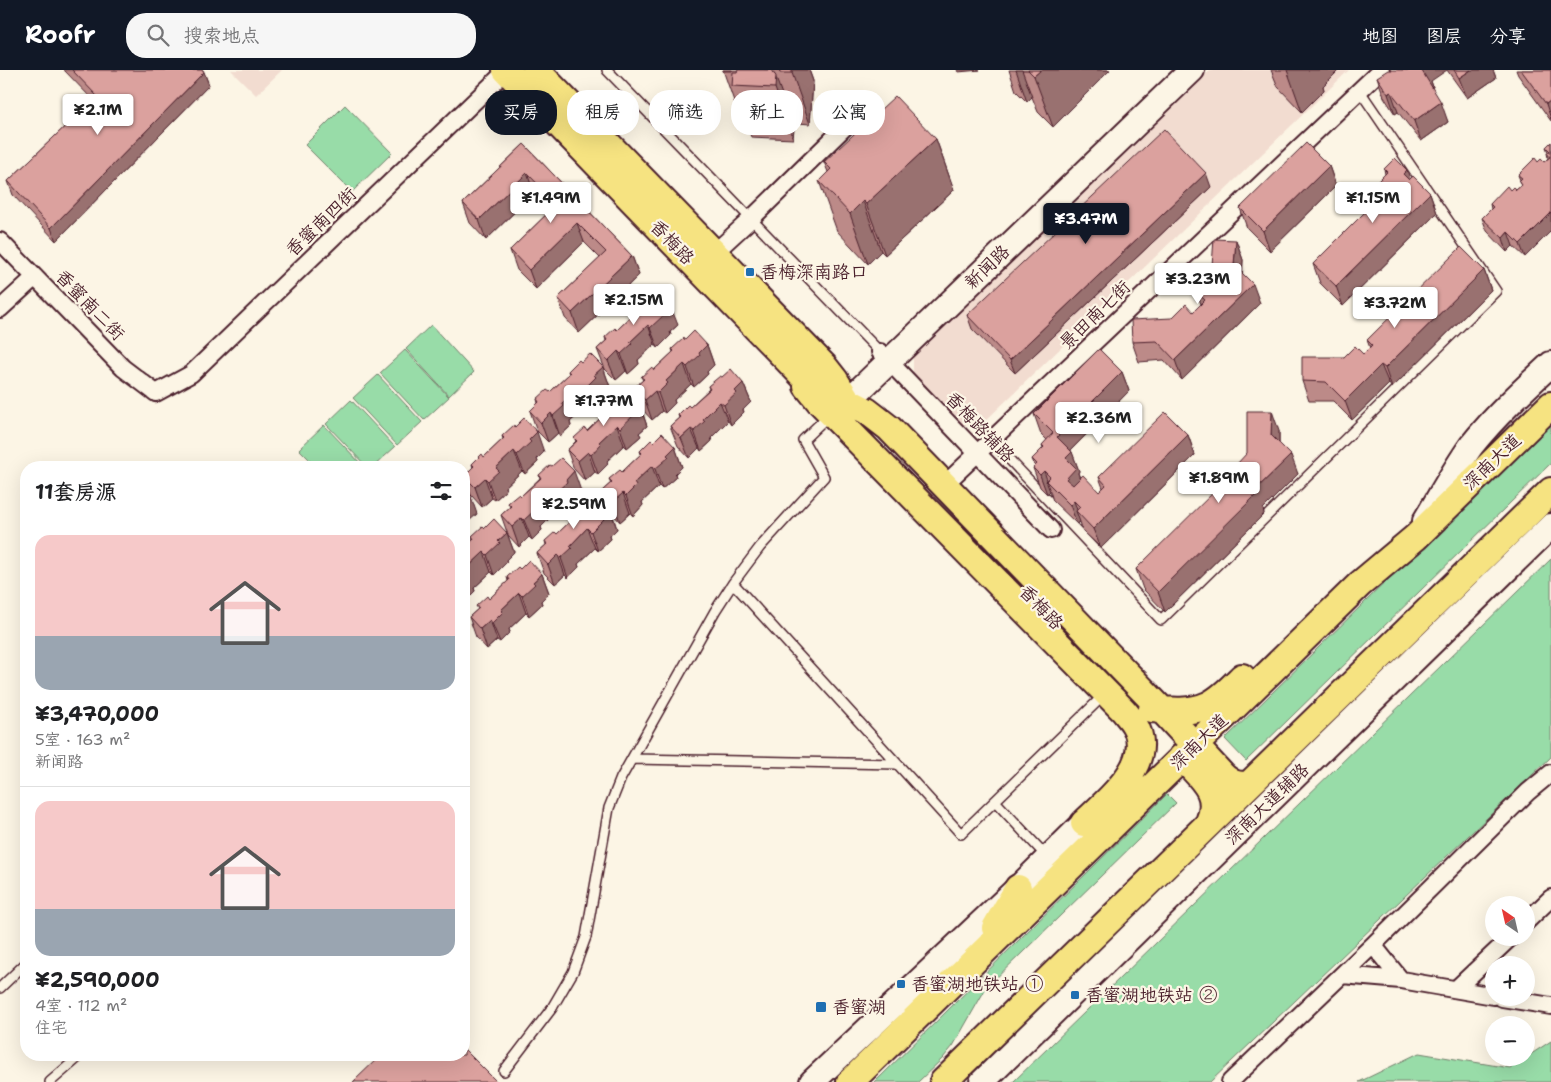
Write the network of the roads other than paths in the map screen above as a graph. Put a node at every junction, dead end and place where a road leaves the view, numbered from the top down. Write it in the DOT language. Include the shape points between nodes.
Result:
graph roads {
  1 [pos="507,70"];
  2 [pos="536,70"];
  3 [pos="607,70"];
  4 [pos="1173,70"];
  5 [pos="1192,70"];
  6 [pos="1382,70"];
  7 [pos="1360,91"];
  8 [pos="837,135"];
  9 [pos="751,219"];
  10 [pos="0,241"];
  11 [pos="714,253"];
  12 [pos="35,277"];
  13 [pos="0,310"];
  14 [pos="885,357"];
  15 [pos="1551,364"];
  16 [pos="844,374"];
  17 [pos="156,393"];
  18 [pos="1551,405"];
  19 [pos="839,407"];
  20 [pos="992,440"];
  21 [pos="978,453"];
  22 [pos="944,485"];
  23 [pos="1551,491"];
  24 [pos="1551,526"];
  25 [pos="1052,530"];
  26 [pos="1416,537"];
  27 [pos="733,583"];
  28 [pos="1360,584"];
  29 [pos="1106,694"];
  30 [pos="1149,708"];
  31 [pos="1189,752"];
  32 [pos="632,759"];
  33 [pos="897,764"];
  34 [pos="1551,773"];
  35 [pos="1157,783"];
  36 [pos="1249,784"];
  37 [pos="995,801"];
  38 [pos="1209,822"];
  39 [pos="1084,823"];
  40 [pos="1048,858"];
  41 [pos="1018,888"];
  42 [pos="1551,898"];
  43 [pos="1535,913"];
  44 [pos="1373,945"];
  45 [pos="1502,946"];
  46 [pos="977,958"];
  47 [pos="20,968"];
  48 [pos="1342,975"];
  49 [pos="1401,980"];
  50 [pos="0,988"];
  51 [pos="1456,989"];
  52 [pos="1485,994"];
  53 [pos="1535,1003"];
  54 [pos="1551,1006"];
  55 [pos="74,1061"];
  56 [pos="504,1071"];
  57 [pos="50,1082"];
  58 [pos="812,1082"];
  59 [pos="850,1082"];
  60 [pos="943,1082"];
  61 [pos="982,1082"];
  62 [pos="1230,1082"];
  1 -- 17 [label="street, 香蜜南四街" via="192,374"];
  1 -- 19 [label="main road, 香梅路" via="803,376 812,392"];
  2 -- 11 [label="main road, 香梅路"];
  3 -- 9 [label="lane"];
  4 -- 14 [label="main road, 新闻路"];
  5 -- 14 [label="main road, 新闻路"];
  6 -- 7 [label="street, 景田南七街"];
  7 -- 20 [label="street, 景田南七街"];
  7 -- 20 [label="lane" via="1496,291 1161,620"];
  8 -- 9 [label="street"];
  9 -- 11 [label="street"];
  9 -- 14 [label="lane"];
  10 -- 12 [label="street, 香蜜南二街"];
  11 -- 16 [label="main road, 香梅路"];
  12 -- 13 [label="street"];
  12 -- 17 [label="street, 香蜜南二街" via="123,368"];
  14 -- 16 [label="main road, 新闻路"];
  14 -- 19 [label="main road, 新闻路"];
  14 -- 21 [label="street, 香梅路辅路"];
  15 -- 26 [label="main road" via="1505,407 1470,448"];
  16 -- 19 [label="main road, 香梅路"];
  18 -- 26 [label="main road, 深南大道"];
  19 -- 22 [label="main road, 香梅路" via="872,415 889,428"];
  19 -- 27 [label="lane" via="803,440 824,477 760,547"];
  19 -- 29 [label="main road"];
  19 -- 30 [label="main road, 香梅路" via="862,423"];
  20 -- 21 [label="street, 景田南七街"];
  21 -- 22 [label="street, 景田南七街"];
  21 -- 25 [label="street, 香梅路辅路"];
  22 -- 30 [label="main road, 香梅路"];
  23 -- 36 [label="main road"];
  24 -- 61 [label="main road, 深南大道辅路"];
  26 -- 28 [label="main road, 深南大道"];
  27 -- 32 [label="lane"];
  27 -- 33 [label="lane"];
  28 -- 30 [label="main road" via="1309,617 1210,705 1175,711"];
  28 -- 31 [label="main road, 深南大道"];
  29 -- 37 [label="lane"];
  29 -- 39 [label="main road" via="1134,723 1139,756 1130,775"];
  30 -- 31 [label="main road, 香梅路"];
  31 -- 35 [label="main road, 深南大道"];
  31 -- 36 [label="main road, 香梅路" via="1229,781"];
  31 -- 38 [label="main road, 香梅路" via="1212,797 1214,805"];
  32 -- 33 [label="lane"];
  32 -- 56 [label="lane" via="610,808 586,937 573,972 552,1008"];
  33 -- 37 [label="lane" via="961,834"];
  34 -- 44 [label="street"];
  35 -- 39 [label="main road" via="1139,788"];
  35 -- 46 [label="main road, 深南大道"];
  36 -- 38 [label="main road"];
  37 -- 40 [label="lane"];
  38 -- 60 [label="main road"];
  39 -- 40 [label="main road"];
  40 -- 41 [label="main road"];
  41 -- 46 [label="main road"];
  41 -- 58 [label="main road"];
  42 -- 43 [label="street"];
  44 -- 48 [label="street"];
  44 -- 49 [label="street"];
  45 -- 51 [label="street"];
  46 -- 59 [label="main road, 深南大道"];
  47 -- 50 [label="lane"];
  48 -- 49 [label="street"];
  48 -- 62 [label="street"];
  49 -- 51 [label="street"];
  51 -- 52 [label="street"];
  53 -- 54 [label="street"];
  55 -- 57 [label="lane"];
}
